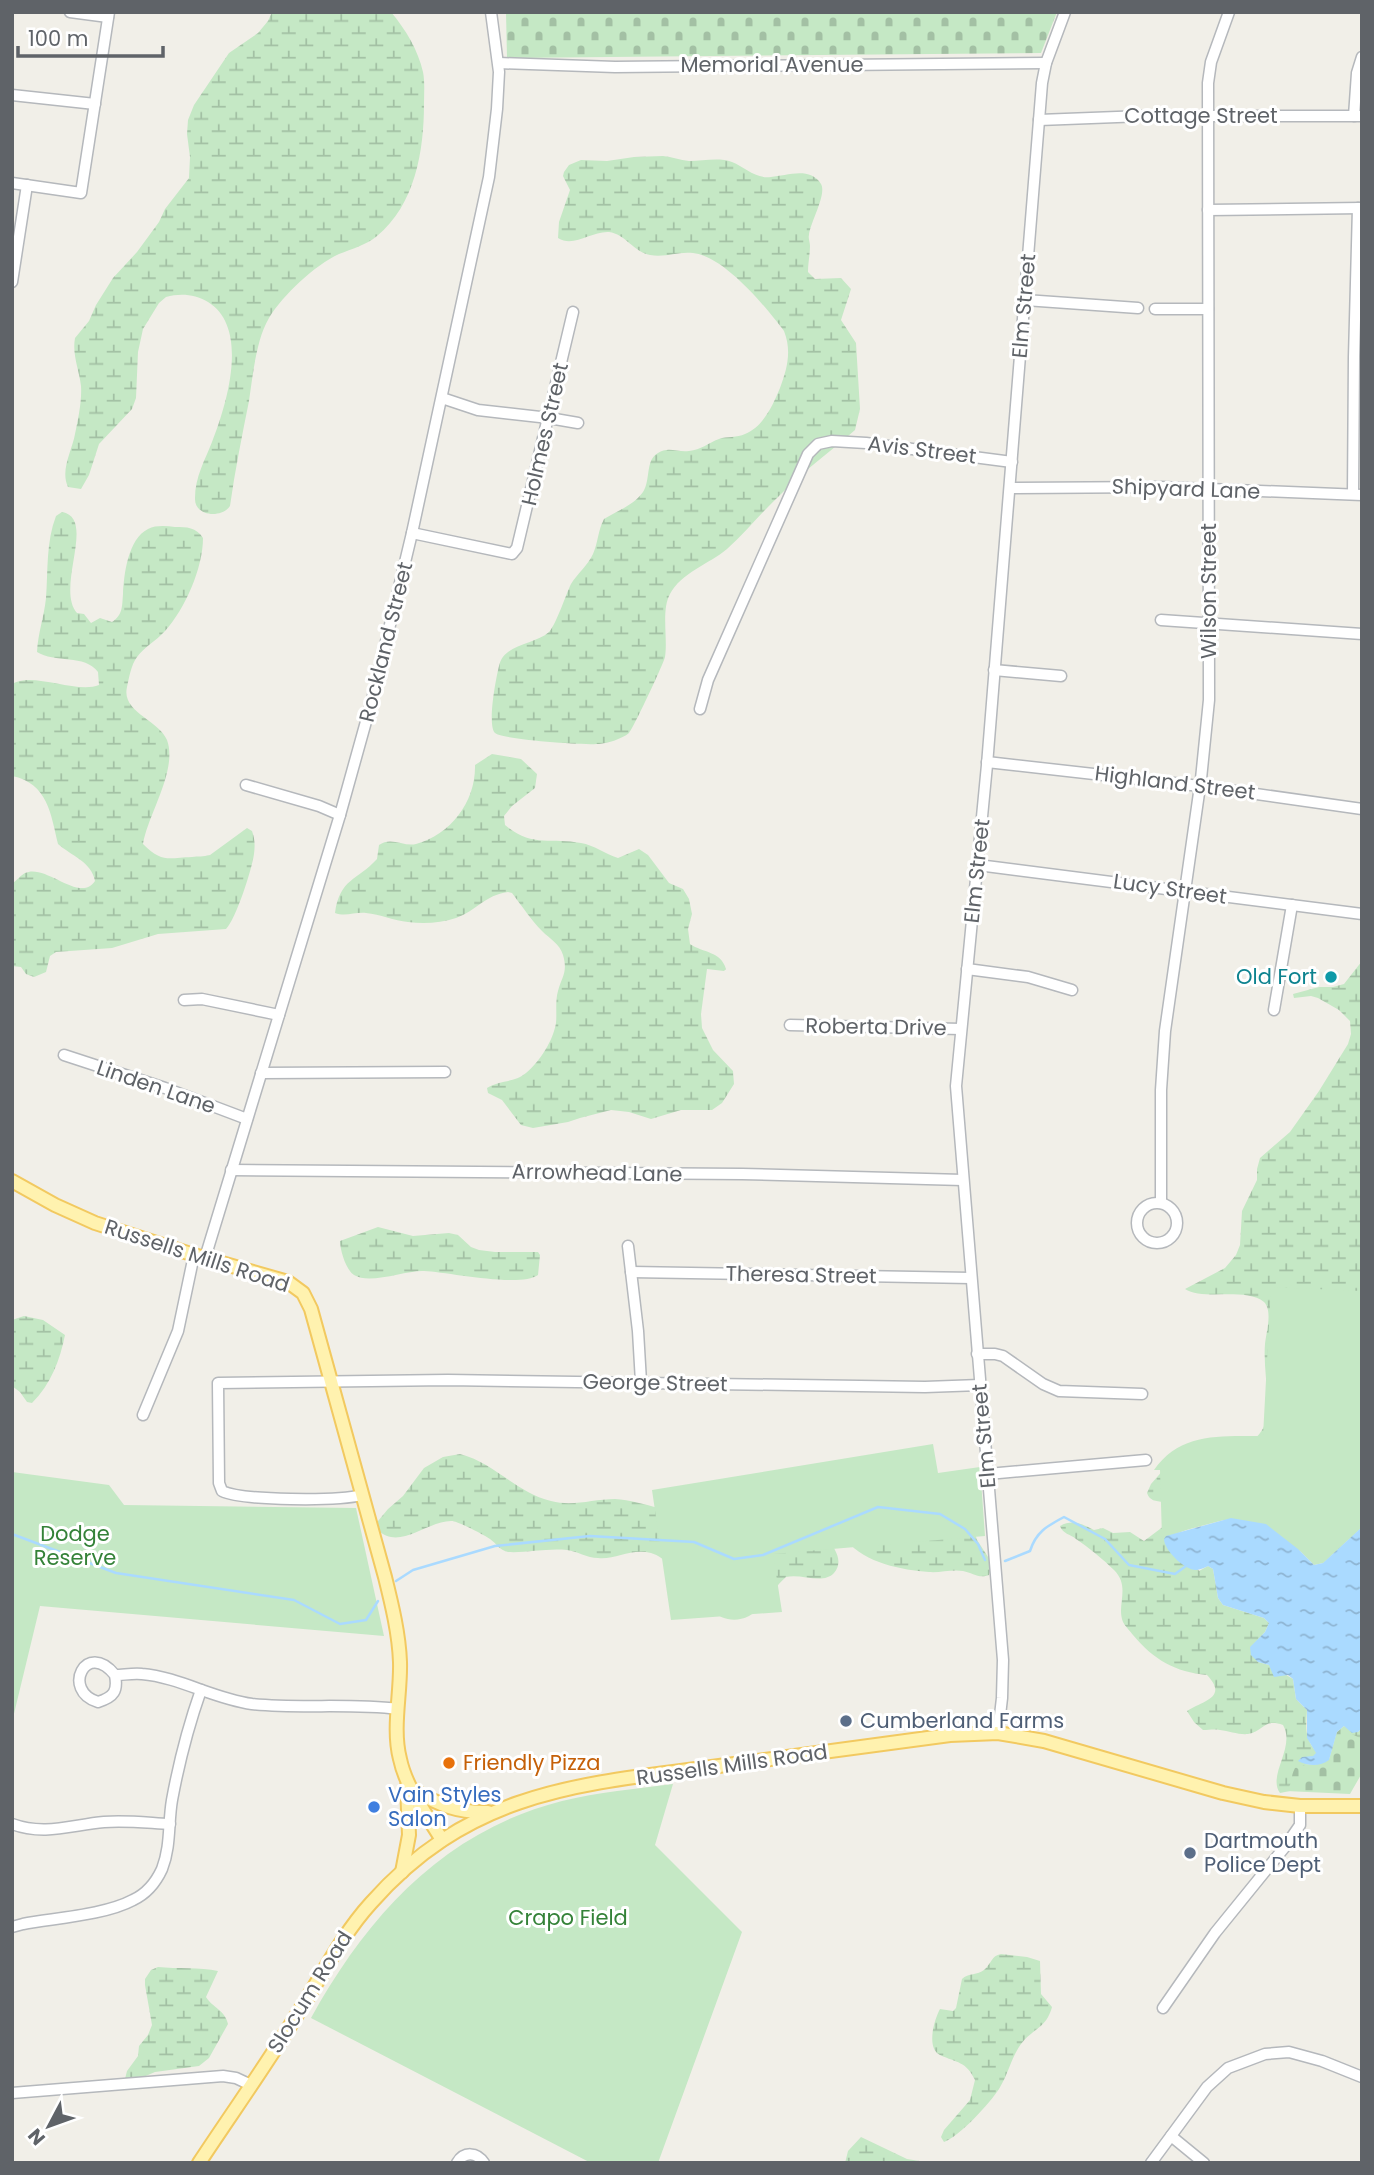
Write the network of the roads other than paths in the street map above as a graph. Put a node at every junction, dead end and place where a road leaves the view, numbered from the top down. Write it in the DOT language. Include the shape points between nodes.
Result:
graph roads {
  1 [pos="70,12"];
  2 [pos="491,12"];
  3 [pos="1065,12"];
  4 [pos="1229,12"];
  5 [pos="109,15"];
  6 [pos="1362,57"];
  7 [pos="499,63"];
  8 [pos="1046,63"];
  9 [pos="12,95"];
  10 [pos="95,104"];
  11 [pos="1207,116"];
  12 [pos="1358,116"];
  13 [pos="1040,120"];
  14 [pos="12,183"];
  15 [pos="27,185"];
  16 [pos="1360,208"];
  17 [pos="1208,210"];
  18 [pos="12,282"];
  19 [pos="1025,300"];
  20 [pos="1138,308"];
  21 [pos="1155,309"];
  22 [pos="1208,309"];
  23 [pos="573,312"];
  24 [pos="442,398"];
  25 [pos="549,418"];
  26 [pos="578,423"];
  27 [pos="1012,462"];
  28 [pos="1010,488"];
  29 [pos="1209,490"];
  30 [pos="1357,494"];
  31 [pos="412,533"];
  32 [pos="1161,620"];
  33 [pos="1210,622"];
  34 [pos="1362,634"];
  35 [pos="994,670"];
  36 [pos="1061,676"];
  37 [pos="701,709"];
  38 [pos="987,762"];
  39 [pos="246,785"];
  40 [pos="1200,786"];
  41 [pos="1362,809"];
  42 [pos="340,815"];
  43 [pos="978,865"];
  44 [pos="1185,892"];
  45 [pos="1292,905"];
  46 [pos="1362,914"];
  47 [pos="967,969"];
  48 [pos="1072,990"];
  49 [pos="184,1000"];
  50 [pos="1273,1010"];
  51 [pos="279,1015"];
  52 [pos="790,1025"];
  53 [pos="961,1028"];
  54 [pos="64,1055"];
  55 [pos="445,1072"];
  56 [pos="261,1073"];
  57 [pos="247,1119"];
  58 [pos="231,1170"];
  59 [pos="963,1180"];
  60 [pos="12,1181"];
  61 [pos="1161,1203"];
  62 [pos="628,1246"];
  63 [pos="200,1257"];
  64 [pos="631,1272"];
  65 [pos="971,1278"];
  66 [pos="977,1354"];
  67 [pos="331,1382"];
  68 [pos="641,1382"];
  69 [pos="980,1385"];
  70 [pos="1142,1394"];
  71 [pos="143,1415"];
  72 [pos="1146,1460"];
  73 [pos="988,1474"];
  74 [pos="362,1495"];
  75 [pos="115,1675"];
  76 [pos="201,1690"];
  77 [pos="398,1709"];
  78 [pos="998,1733"];
  79 [pos="409,1784"];
  80 [pos="1362,1806"];
  81 [pos="1300,1807"];
  82 [pos="492,1812"];
  83 [pos="12,1824"];
  84 [pos="170,1824"];
  85 [pos="442,1840"];
  86 [pos="401,1872"];
  87 [pos="12,1927"];
  88 [pos="1163,2008"];
  89 [pos="1362,2077"];
  90 [pos="251,2085"];
  91 [pos="12,2093"];
  92 [pos="1171,2136"];
  93 [pos="199,2163"];
  94 [pos="457,2163"];
  95 [pos="484,2163"];
  96 [pos="1151,2163"];
  97 [pos="1204,2163"];
  1 -- 5 [label="street"];
  2 -- 7 [label="street, Rockland Street"];
  3 -- 8 [label="street, Elm Street"];
  4 -- 11 [label="street, Wilson Street" via="1211,62"];
  5 -- 10 [label="street"];
  6 -- 12 [label="street" via="1357,73"];
  7 -- 8 [label="street, Memorial Avenue" via="615,67"];
  7 -- 24 [label="street, Rockland Street" via="489,177"];
  8 -- 13 [label="street, Elm Street"];
  9 -- 10 [label="street"];
  10 -- 15 [label="street" via="81,193"];
  11 -- 12 [label="street, Cottage Street"];
  11 -- 13 [label="street, Cottage Street"];
  11 -- 17 [label="street, Wilson Street"];
  13 -- 19 [label="street, Elm Street"];
  14 -- 15 [label="street"];
  15 -- 18 [label="street"];
  16 -- 17 [label="street"];
  16 -- 30 [label="street" via="1354,357"];
  17 -- 22 [label="street, Wilson Street"];
  19 -- 20 [label="street"];
  19 -- 27 [label="street, Elm Street"];
  21 -- 22 [label="street"];
  22 -- 29 [label="street, Wilson Street"];
  23 -- 25 [label="street, Holmes Street"];
  24 -- 25 [label="street" via="478,410"];
  24 -- 31 [label="street, Rockland Street"];
  25 -- 26 [label="street"];
  25 -- 31 [label="street, Holmes Street" via="512,554"];
  27 -- 28 [label="street, Elm Street"];
  27 -- 37 [label="street, Avis Street" via="866,443 818,444 808,454 708,680"];
  28 -- 29 [label="street, Shipyard Lane"];
  28 -- 35 [label="street, Elm Street"];
  29 -- 30 [label="street, Shipyard Lane"];
  29 -- 33 [label="street, Wilson Street"];
  31 -- 42 [label="street, Rockland Street"];
  32 -- 33 [label="street"];
  33 -- 34 [label="street"];
  33 -- 40 [label="street, Wilson Street" via="1209,700"];
  35 -- 36 [label="street"];
  35 -- 38 [label="street, Elm Street"];
  38 -- 40 [label="street, Highland Street"];
  38 -- 43 [label="street, Elm Street"];
  39 -- 42 [label="street"];
  40 -- 41 [label="street, Highland Street"];
  40 -- 44 [label="street, Wilson Street"];
  42 -- 51 [label="street, Rockland Street"];
  43 -- 44 [label="street, Lucy Street"];
  43 -- 47 [label="street, Elm Street"];
  44 -- 45 [label="street, Lucy Street"];
  44 -- 61 [label="street, Wilson Street" via="1165,1031"];
  45 -- 46 [label="street, Lucy Street"];
  45 -- 50 [label="street"];
  47 -- 48 [label="street" via="1028,977"];
  47 -- 53 [label="street, Elm Street"];
  49 -- 51 [label="street" via="202,999"];
  51 -- 56 [label="street, Rockland Street"];
  52 -- 53 [label="street, Roberta Drive"];
  53 -- 59 [label="street, Elm Street" via="956,1086"];
  54 -- 57 [label="street, Linden Lane"];
  55 -- 56 [label="street"];
  56 -- 57 [label="street, Rockland Street"];
  57 -- 58 [label="street, Rockland Street"];
  58 -- 59 [label="street, Arrowhead Lane"];
  58 -- 63 [label="street, Rockland Street"];
  59 -- 65 [label="street, Elm Street"];
  60 -- 63 [label="main road, Russells Mills Road" via="82,1218"];
  61 -- 61 [label="street" via="1148,1205 1139,1215 1138,1228 1152,1241 1165,1241 1176,1227 1172,1209"];
  62 -- 64 [label="street"];
  63 -- 67 [label="main road, Russells Mills Road" via="299,1289 311,1309"];
  63 -- 71 [label="street, Rockland Street" via="178,1331"];
  64 -- 65 [label="street, Theresa Street"];
  64 -- 68 [label="street"];
  65 -- 66 [label="street, Elm Street"];
  66 -- 69 [label="street, Elm Street"];
  66 -- 70 [label="street" via="1003,1356 1059,1391"];
  67 -- 68 [label="street, George Street"];
  67 -- 74 [label="main road, Russells Mills Road"];
  67 -- 74 [label="street, George Street" via="218,1383 219,1483 222,1491 248,1497"];
  68 -- 69 [label="street, George Street"];
  69 -- 73 [label="street, Elm Street"];
  72 -- 73 [label="street"];
  73 -- 78 [label="street, Elm Street" via="1003,1660"];
  74 -- 77 [label="main road, Russells Mills Road" via="397,1629"];
  75 -- 76 [label="street" via="161,1677"];
  76 -- 77 [label="street" via="248,1703"];
  76 -- 84 [label="street" via="185,1737"];
  77 -- 79 [label="main road, Russells Mills Road" via="398,1755"];
  78 -- 81 [label="main road, Russells Mills Road" via="1044,1741 1223,1793"];
  78 -- 82 [label="main road, Russells Mills Road" via="950,1735 581,1785"];
  79 -- 82 [label="main road" via="452,1809"];
  79 -- 85 [label="main road, Russells Mills Road"];
  79 -- 86 [label="main road" via="410,1826"];
  80 -- 81 [label="main road, Russells Mills Road"];
  81 -- 88 [label="street" via="1300,1825"];
  82 -- 85 [label="main road, Russells Mills Road"];
  83 -- 84 [label="street" via="41,1831 107,1822"];
  84 -- 87 [label="street" via="161,1871 135,1900"];
  85 -- 86 [label="main road, Slocum Road"];
  86 -- 90 [label="main road, Slocum Road" via="348,1931"];
  89 -- 92 [label="street" via="1289,2052 1265,2054 1218,2076"];
  90 -- 91 [label="street" via="223,2076"];
  90 -- 93 [label="main road, Slocum Road"];
  92 -- 96 [label="street"];
  92 -- 97 [label="street"];
  94 -- 95 [label="street" via="471,2154"];
}
